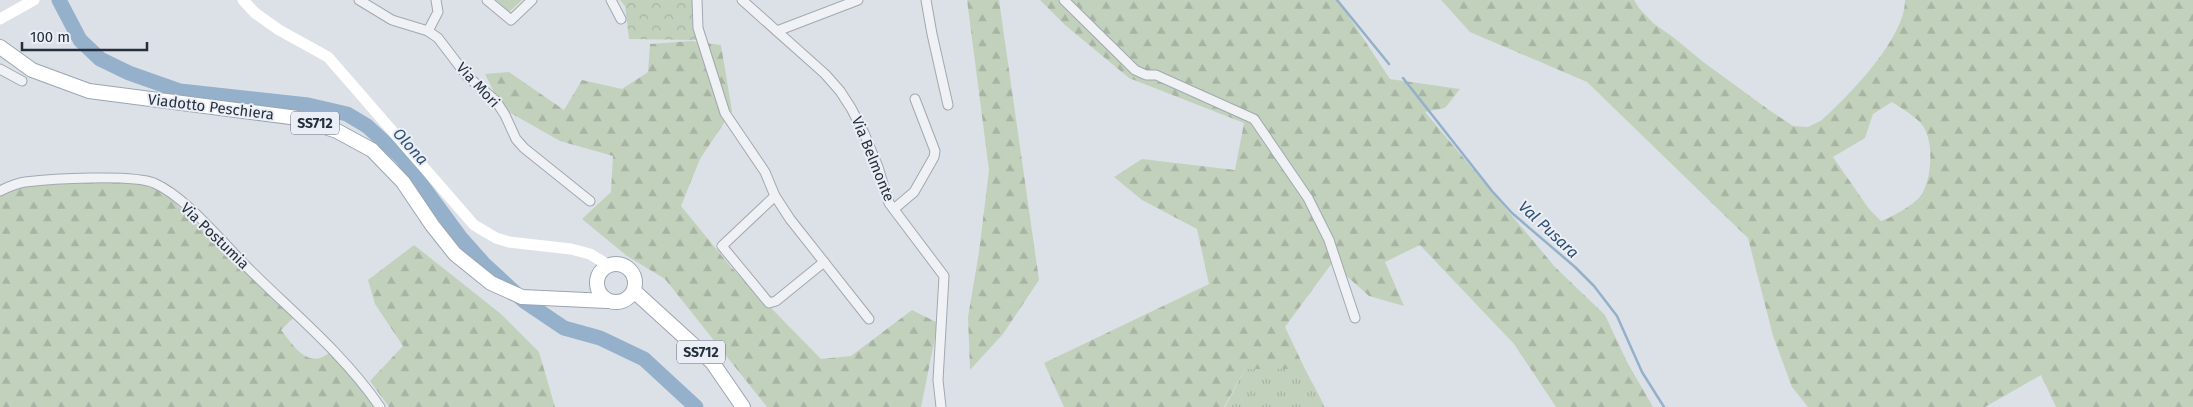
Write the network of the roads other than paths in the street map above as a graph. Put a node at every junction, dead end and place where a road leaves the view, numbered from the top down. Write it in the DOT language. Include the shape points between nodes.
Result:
graph roads {
  1 [pos="34,0"];
  2 [pos="243,0"];
  3 [pos="359,0"];
  4 [pos="436,0"];
  5 [pos="487,0"];
  6 [pos="532,0"];
  7 [pos="611,0"];
  8 [pos="697,0"];
  9 [pos="742,0"];
  10 [pos="858,0"];
  11 [pos="926,0"];
  12 [pos="1064,0"];
  13 [pos="0,19"];
  14 [pos="621,19"];
  15 [pos="428,31"];
  16 [pos="777,31"];
  17 [pos="0,47"];
  18 [pos="0,69"];
  19 [pos="22,81"];
  20 [pos="915,99"];
  21 [pos="948,106"];
  22 [pos="0,191"];
  23 [pos="775,196"];
  24 [pos="590,202"];
  25 [pos="894,209"];
  26 [pos="824,262"];
  27 [pos="600,269"];
  28 [pos="629,296"];
  29 [pos="574,300"];
  30 [pos="607,301"];
  31 [pos="1355,318"];
  32 [pos="869,319"];
  33 [pos="380,407"];
  34 [pos="743,407"];
  35 [pos="941,407"];
  1 -- 13 [label="street"];
  2 -- 27 [label="street" via="279,30 328,57 474,226 509,242 590,254"];
  3 -- 15 [label="street, Via Mori" via="392,20"];
  4 -- 15 [label="street" via="438,12"];
  5 -- 6 [label="street" via="511,20"];
  7 -- 14 [label="street"];
  8 -- 23 [label="street" via="698,28 726,113 765,172"];
  9 -- 16 [label="street, Via Belmonte"];
  10 -- 16 [label="street"];
  11 -- 21 [label="street"];
  12 -- 31 [label="street" via="1135,70 1156,75 1254,119 1308,198 1329,240"];
  15 -- 24 [label="street, Via Mori" via="438,38 467,76 496,101 524,148"];
  16 -- 25 [label="street, Via Belmonte" via="840,91 878,167 889,204"];
  17 -- 29 [label="main road, Viadotto Peschiera / SS712" via="32,70 89,90 298,118 337,131 372,150 403,182 455,254 491,283 522,296"];
  18 -- 19 [label="street"];
  20 -- 25 [label="street" via="935,151 934,157 914,192"];
  22 -- 33 [label="street, Via Postumia" via="23,182 133,178 153,183 190,210 330,346"];
  23 -- 26 [label="street"];
  23 -- 26 [label="street" via="722,246 769,302 776,301"];
  25 -- 35 [label="street, Via Belmonte" via="944,276 938,380"];
  26 -- 32 [label="street"];
  27 -- 28 [label="main road" via="620,264 630,270 635,280"];
  27 -- 29 [label="main road"];
  27 -- 30 [label="main road" via="599,293"];
  28 -- 30 [label="main road, SS712"];
  28 -- 34 [label="main road, SS712" via="677,328 712,362"];
  29 -- 30 [label="main road, SS712"];
}
